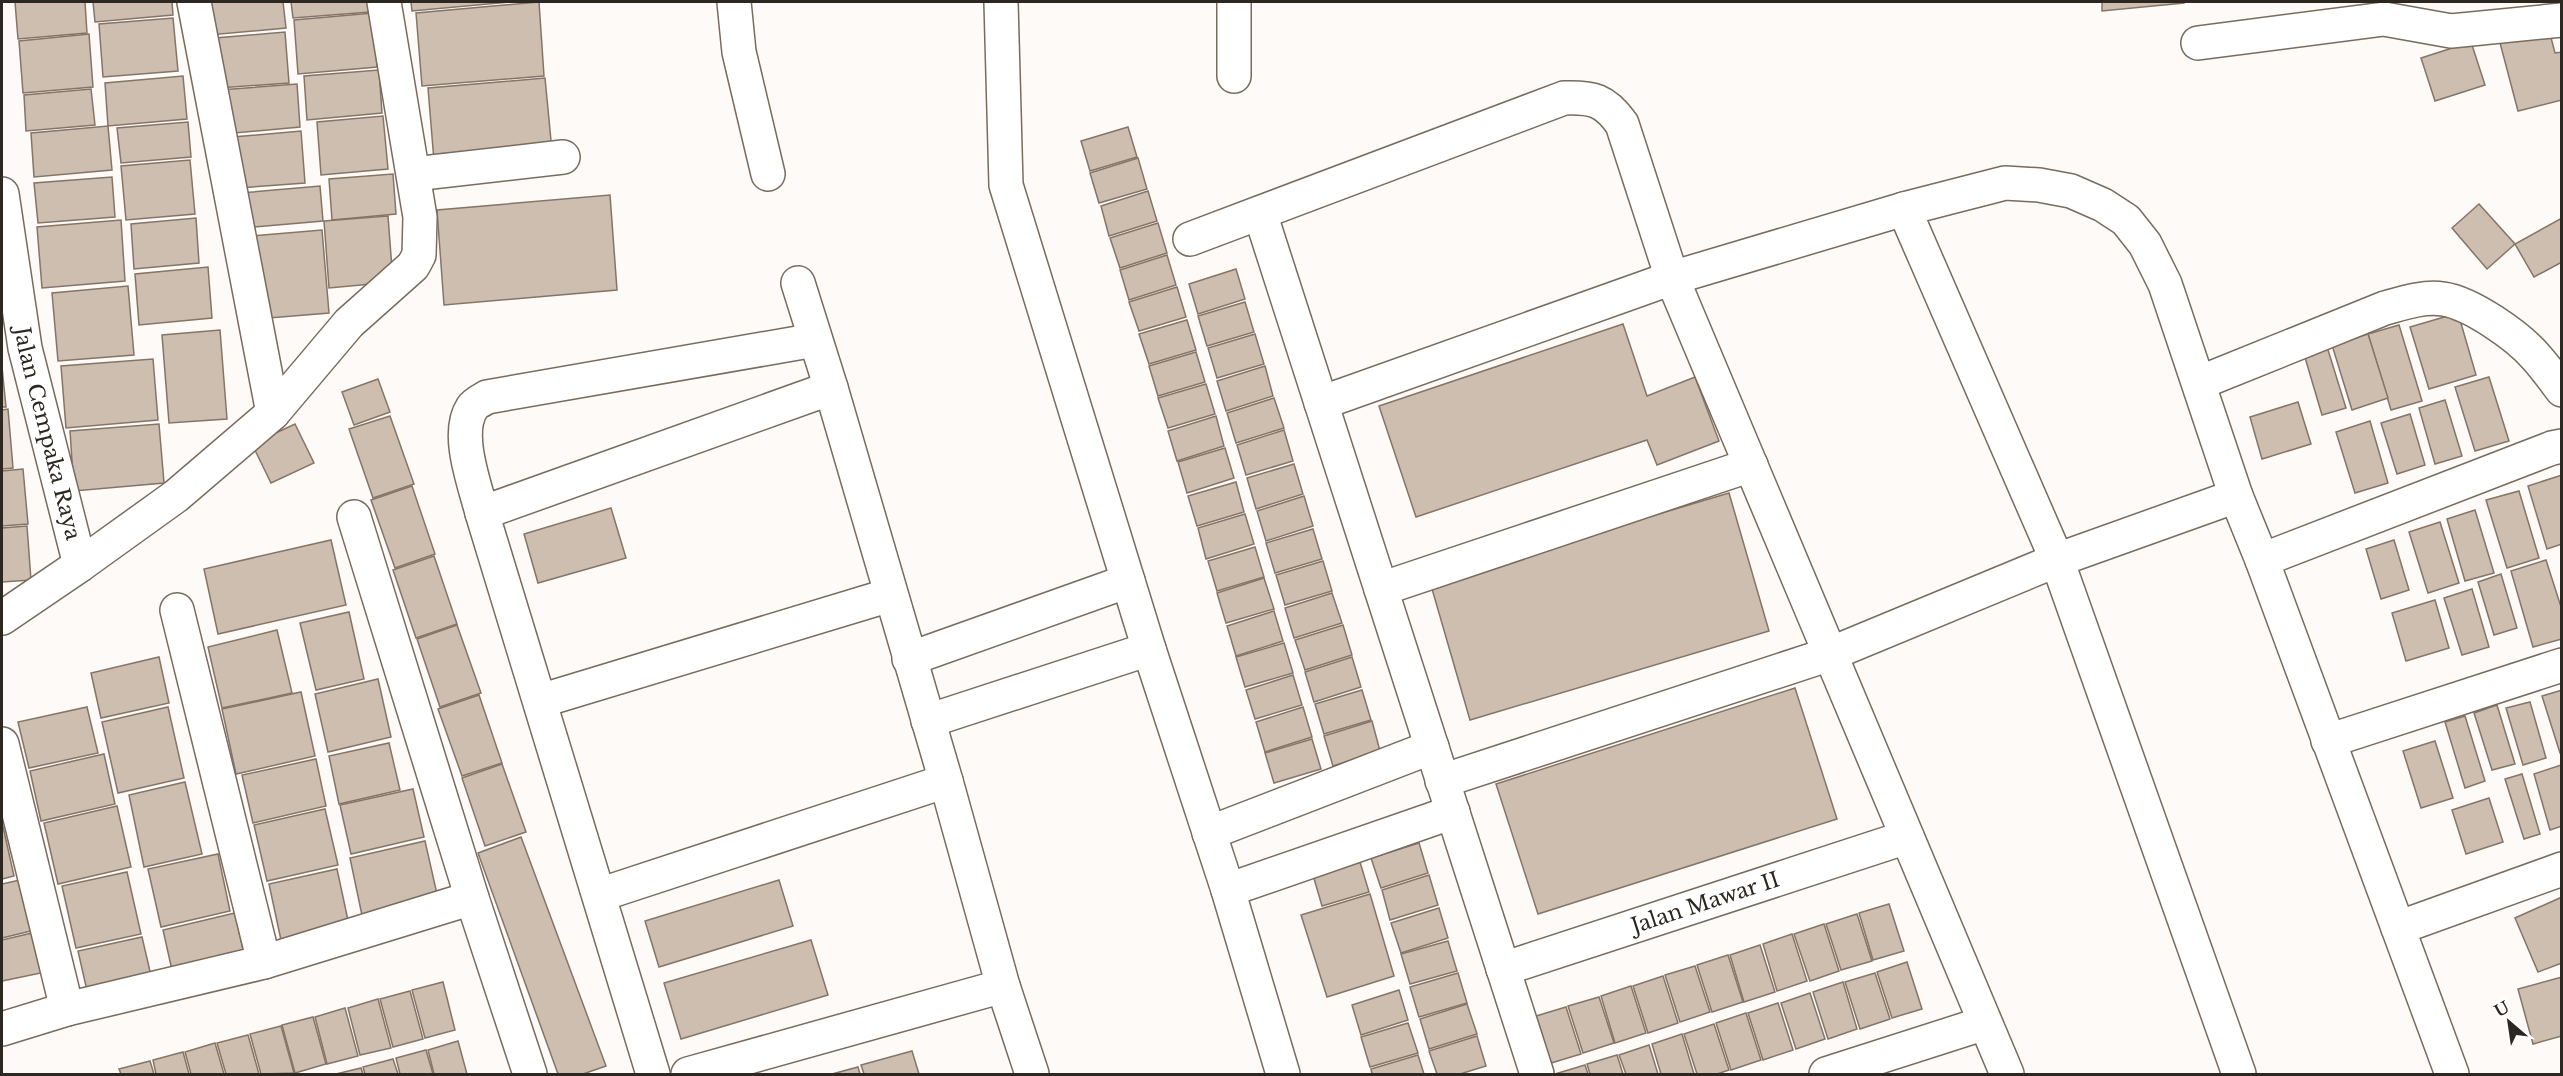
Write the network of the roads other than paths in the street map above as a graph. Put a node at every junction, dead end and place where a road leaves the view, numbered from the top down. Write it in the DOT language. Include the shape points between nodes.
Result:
graph roads {
  1 [pos="194,2"];
  2 [pos="384,2"];
  3 [pos="734,2"];
  4 [pos="1001,2"];
  5 [pos="1234,2"];
  6 [pos="2384,10"];
  7 [pos="2562,20"];
  8 [pos="2198,43"];
  9 [pos="1234,76"];
  10 [pos="563,157"];
  11 [pos="414,174"];
  12 [pos="768,174"];
  13 [pos="2,194"];
  14 [pos="1904,209"];
  15 [pos="1260,213"];
  16 [pos="1190,239"];
  17 [pos="1672,278"];
  18 [pos="798,283"];
  19 [pos="815,340"];
  20 [pos="13,349"];
  21 [pos="2199,382"];
  22 [pos="831,388"];
  23 [pos="2562,390"];
  24 [pos="1322,403"];
  25 [pos="273,413"];
  26 [pos="2562,446"];
  27 [pos="1751,465"];
  28 [pos="2236,496"];
  29 [pos="482,513"];
  30 [pos="354,517"];
  31 [pos="2057,560"];
  32 [pos="2262,560"];
  33 [pos="81,565"];
  34 [pos="1128,581"];
  35 [pos="1381,589"];
  36 [pos="890,595"];
  37 [pos="177,610"];
  38 [pos="2,618"];
  39 [pos="1149,649"];
  40 [pos="1830,654"];
  41 [pos="909,659"];
  42 [pos="2562,665"];
  43 [pos="540,701"];
  44 [pos="928,721"];
  45 [pos="2328,741"];
  46 [pos="2,744"];
  47 [pos="1432,747"];
  48 [pos="946,781"];
  49 [pos="1442,781"];
  50 [pos="1453,812"];
  51 [pos="1209,833"];
  52 [pos="1907,837"];
  53 [pos="2562,869"];
  54 [pos="1228,891"];
  55 [pos="599,895"];
  56 [pos="472,898"];
  57 [pos="2397,928"];
  58 [pos="264,963"];
  59 [pos="1503,969"];
  60 [pos="1003,986"];
  61 [pos="67,1009"];
  62 [pos="1985,1023"];
  63 [pos="2,1029"];
  64 [pos="530,1074"];
  65 [pos="653,1074"];
  66 [pos="688,1074"];
  67 [pos="1032,1074"];
  68 [pos="1283,1074"];
  69 [pos="1537,1074"];
  70 [pos="1826,1074"];
  71 [pos="2007,1074"];
  72 [pos="2239,1074"];
  73 [pos="2452,1074"];
  1 -- 25 [label="street"];
  2 -- 11 [label="street"];
  3 -- 12 [label="street" via="739,52"];
  4 -- 34 [label="street" via="1006,185"];
  5 -- 9 [label="street"];
  6 -- 7 [label="street" via="2451,32"];
  6 -- 8 [label="street"];
  10 -- 11 [label="street"];
  11 -- 25 [label="street" via="421,243 414,266 349,323"];
  13 -- 20 [label="street, Jalan Cempaka Raya"];
  14 -- 17 [label="street"];
  14 -- 21 [label="street" via="2005,183 2071,190 2103,205 2126,220 2145,244 2165,284"];
  14 -- 31 [label="street"];
  15 -- 16 [label="street"];
  15 -- 17 [label="street" via="1564,98 1587,98 1606,105 1622,124"];
  15 -- 24 [label="street"];
  17 -- 24 [label="street"];
  17 -- 27 [label="street"];
  18 -- 19 [label="street"];
  19 -- 22 [label="street"];
  19 -- 29 [label="street" via="487,397 473,406 464,436"];
  20 -- 33 [label="street, Jalan Cempaka Raya"];
  21 -- 23 [label="street" via="2385,308 2415,299 2444,298 2471,308 2522,342"];
  21 -- 28 [label="street"];
  22 -- 29 [label="street"];
  22 -- 36 [label="street"];
  24 -- 35 [label="street"];
  25 -- 33 [label="street" via="176,496"];
  26 -- 32 [label="street"];
  27 -- 35 [label="street"];
  27 -- 40 [label="street"];
  28 -- 31 [label="street"];
  28 -- 32 [label="street"];
  29 -- 43 [label="street"];
  30 -- 56 [label="street"];
  31 -- 40 [label="street"];
  31 -- 72 [label="street"];
  32 -- 45 [label="street"];
  33 -- 38 [label="street"];
  34 -- 39 [label="street"];
  34 -- 41 [label="street"];
  35 -- 47 [label="street"];
  36 -- 41 [label="street"];
  36 -- 43 [label="street"];
  37 -- 58 [label="street"];
  39 -- 44 [label="street"];
  39 -- 51 [label="street"];
  40 -- 49 [label="street"];
  40 -- 52 [label="street"];
  41 -- 44 [label="street"];
  42 -- 45 [label="street"];
  43 -- 55 [label="street"];
  44 -- 48 [label="street"];
  45 -- 57 [label="street"];
  46 -- 61 [label="street"];
  47 -- 49 [label="street"];
  47 -- 51 [label="street"];
  48 -- 55 [label="street"];
  48 -- 60 [label="street"];
  49 -- 50 [label="street"];
  50 -- 54 [label="street"];
  50 -- 59 [label="street"];
  51 -- 54 [label="street"];
  52 -- 59 [label="street, Jalan Mawar II"];
  52 -- 62 [label="street"];
  53 -- 57 [label="street"];
  54 -- 68 [label="street"];
  55 -- 65 [label="street"];
  56 -- 58 [label="street"];
  56 -- 64 [label="street"];
  57 -- 73 [label="street"];
  58 -- 61 [label="street"];
  59 -- 69 [label="street"];
  60 -- 66 [label="street"];
  60 -- 67 [label="street"];
  61 -- 63 [label="street"];
  62 -- 70 [label="street"];
  62 -- 71 [label="street"];
}
